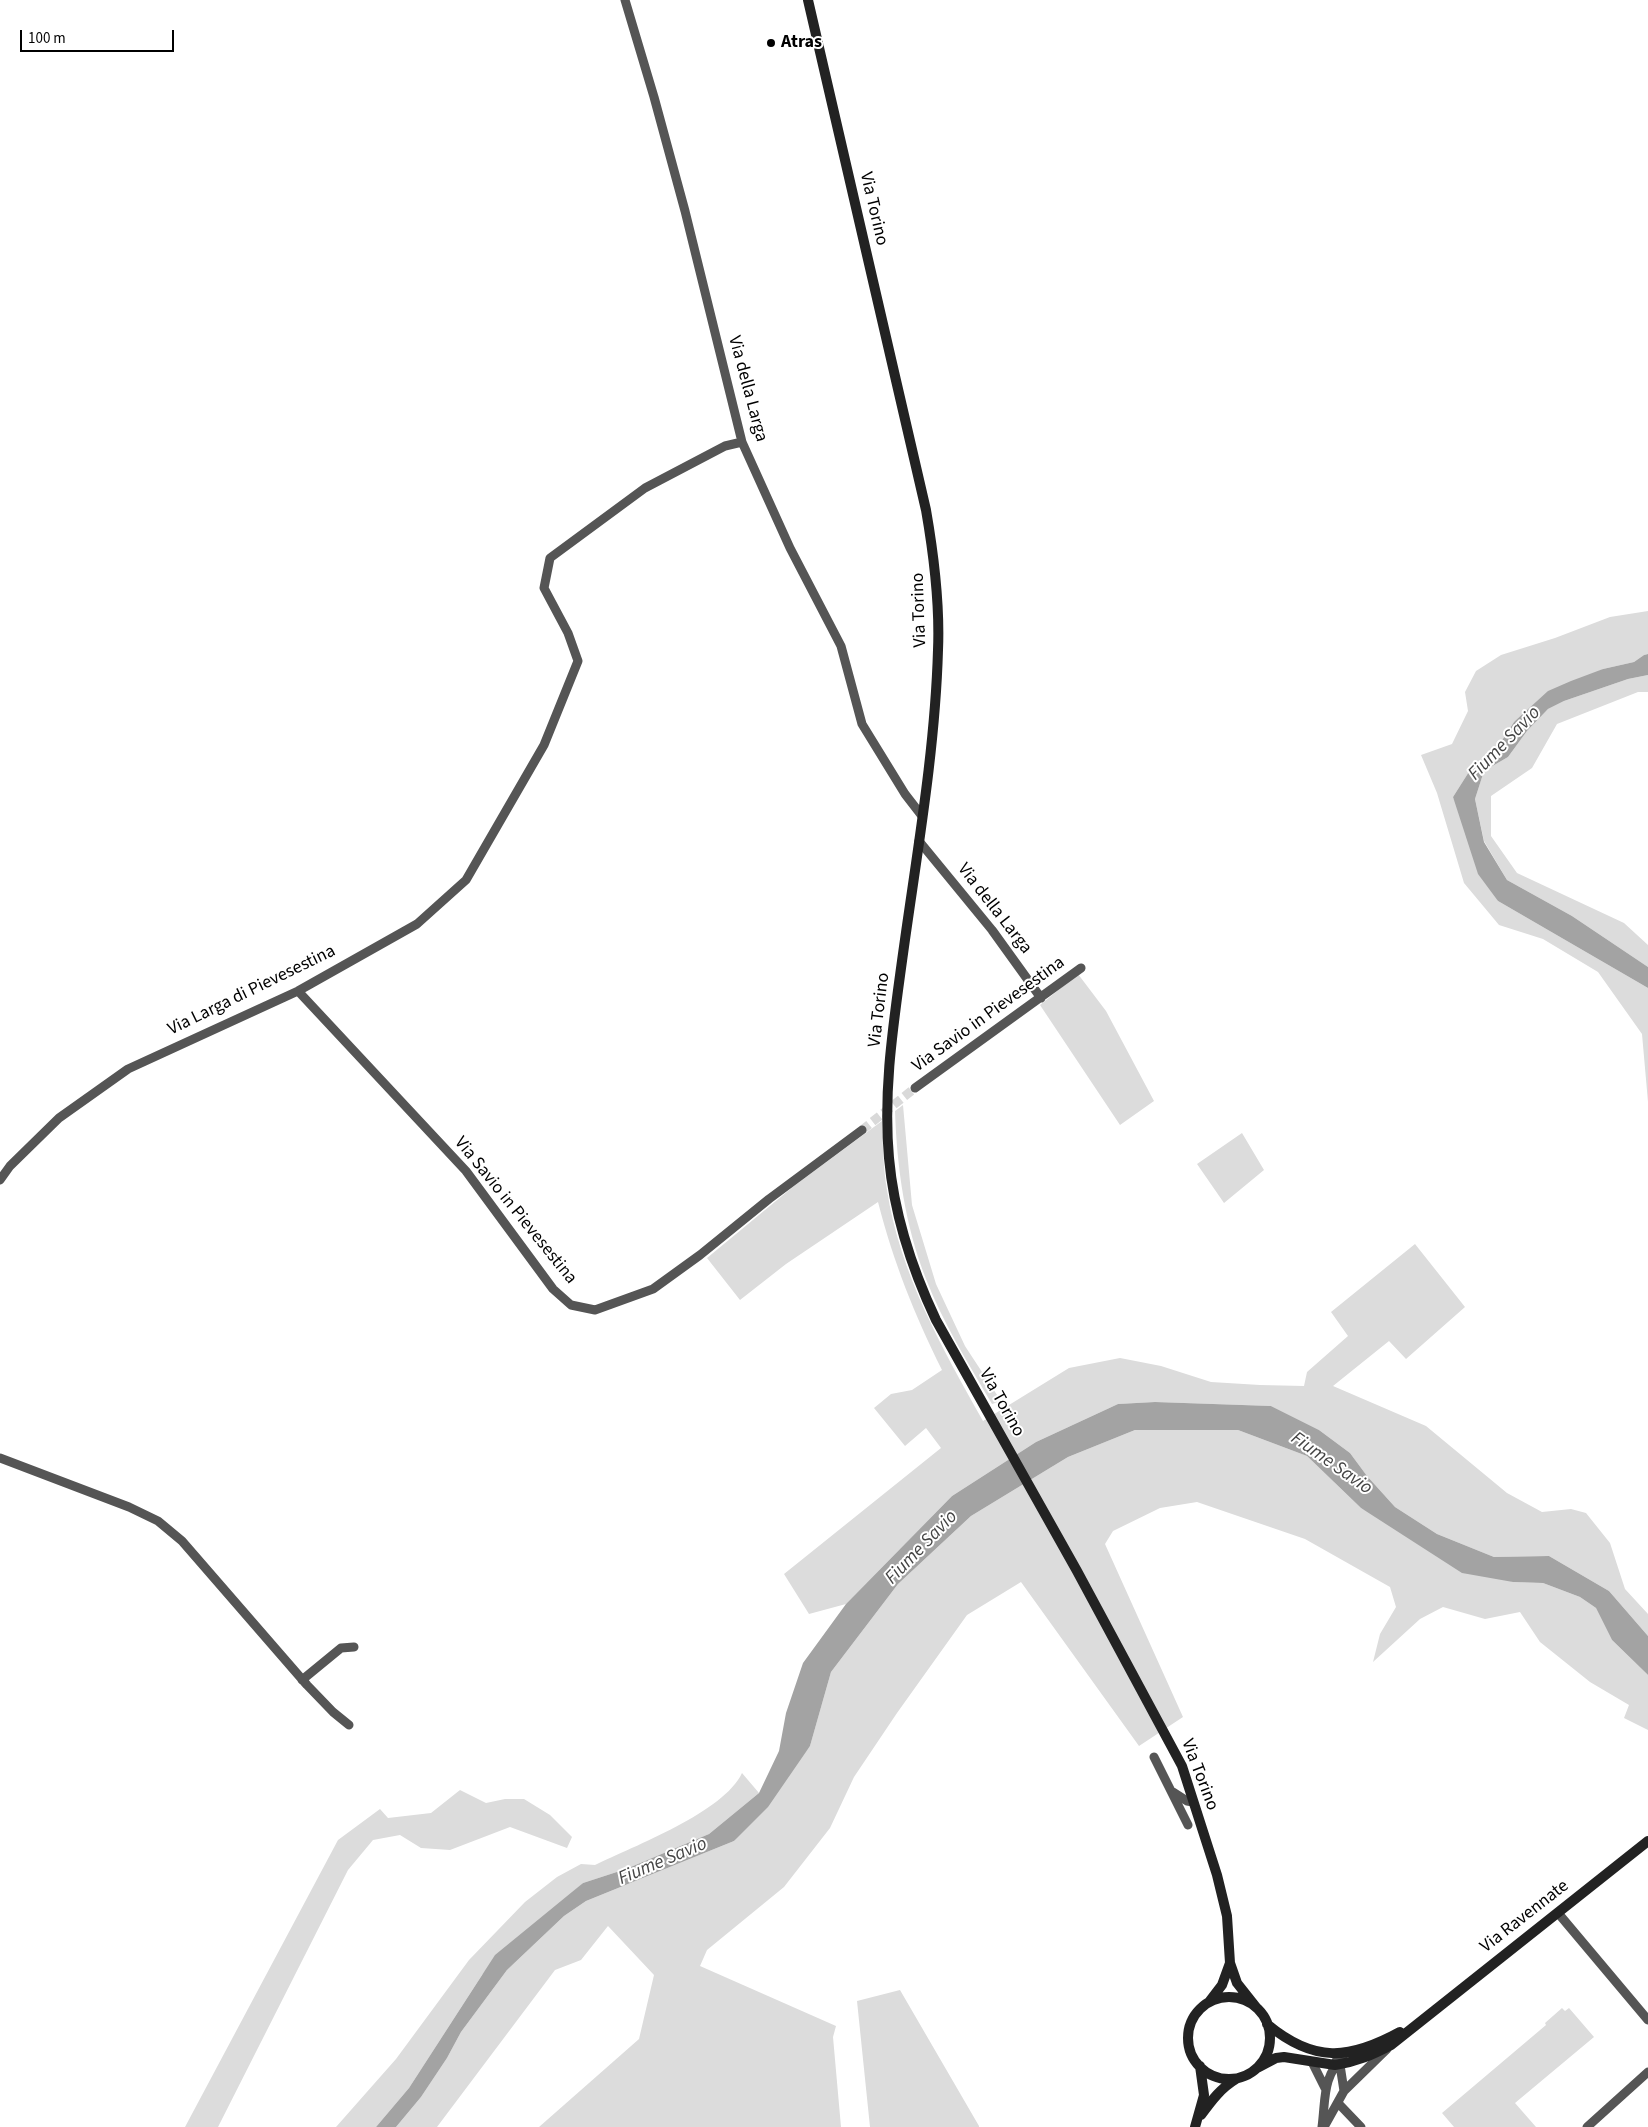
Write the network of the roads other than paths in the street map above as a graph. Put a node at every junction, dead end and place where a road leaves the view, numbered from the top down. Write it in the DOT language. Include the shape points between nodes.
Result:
graph roads {
  1 [pos="625,0"];
  2 [pos="808,0"];
  3 [pos="742,442"];
  4 [pos="922,816"];
  5 [pos="919,841"];
  6 [pos="1081,968"];
  7 [pos="298,991"];
  8 [pos="1041,998"];
  9 [pos="915,1088"];
  10 [pos="862,1130"];
  11 [pos="0,1180"];
  12 [pos="0,1458"];
  13 [pos="354,1647"];
  14 [pos="302,1680"];
  15 [pos="349,1725"];
  16 [pos="1154,1757"];
  17 [pos="1173,1792"];
  18 [pos="1193,1802"];
  19 [pos="1188,1825"];
  20 [pos="1648,1841"];
  21 [pos="1558,1913"];
  22 [pos="1230,1963"];
  23 [pos="1209,2002"];
  24 [pos="1256,2007"];
  25 [pos="1423,2019"];
  26 [pos="1648,2020"];
  27 [pos="1267,2024"];
  28 [pos="1391,2045"];
  29 [pos="1329,2054"];
  30 [pos="1345,2054"];
  31 [pos="1312,2062"];
  32 [pos="1337,2064"];
  33 [pos="1200,2066"];
  34 [pos="1257,2068"];
  35 [pos="1648,2072"];
  36 [pos="1239,2078"];
  37 [pos="1325,2089"];
  38 [pos="1344,2091"];
  39 [pos="1338,2103"];
  40 [pos="1197,2122"];
  41 [pos="1323,2127"];
  42 [pos="1361,2127"];
  43 [pos="1587,2127"];
  1 -- 3 [label="street, Via della Larga" via="686,211"];
  2 -- 4 [label="main road, Via Torino" via="917,468 933,552 938,650"];
  3 -- 4 [label="street, Via della Larga" via="790,548 841,646 862,724 904,794"];
  3 -- 7 [label="street, Via Larga di Pievesestina" via="725,446 645,488 550,558 544,588 568,632 578,661 544,744 471,872 417,924"];
  4 -- 5 [label="main road, Via Torino"];
  5 -- 8 [label="street, Via della Larga" via="992,930"];
  5 -- 18 [label="main road, Via Torino" via="892,1036 887,1104 889,1160 908,1251 920,1286 955,1355 1182,1766"];
  6 -- 8 [label="street, Via Savio in Pievesestina"];
  7 -- 10 [label="street, Via Savio in Pievesestina" via="466,1171 553,1288 571,1305 594,1310 653,1289"];
  7 -- 11 [label="street, Via Larga di Pievesestina" via="128,1069 59,1118"];
  8 -- 9 [label="street, Via Savio in Pievesestina"];
  12 -- 14 [label="street" via="158,1521 182,1541"];
  13 -- 14 [label="street" via="341,1648"];
  14 -- 15 [label="street"];
  16 -- 17 [label="street"];
  17 -- 18 [label="street"];
  17 -- 19 [label="street"];
  18 -- 22 [label="main road, Via Torino" via="1227,1916"];
  20 -- 21 [label="main road, Via Ravennate"];
  21 -- 25 [label="main road, Via Ravennate"];
  21 -- 26 [label="street"];
  22 -- 23 [label="main road, Via Torino" via="1222,1985"];
  22 -- 24 [label="main road, Via Torino" via="1237,1983"];
  23 -- 24 [label="main road" via="1233,1997"];
  23 -- 33 [label="main road" via="1194,2017 1188,2037 1193,2058"];
  24 -- 27 [label="main road"];
  25 -- 28 [label="main road, Via Ravennate"];
  25 -- 30 [label="main road, Via Ravennate" via="1379,2043"];
  27 -- 29 [label="main road, Via Ravennate" via="1301,2048"];
  27 -- 34 [label="main road" via="1269,2048"];
  28 -- 32 [label="main road, Via Ravennate" via="1367,2058"];
  28 -- 38 [label="street, Via Ravennate"];
  29 -- 30 [label="main road, Via Ravennate"];
  29 -- 32 [label="street"];
  30 -- 32 [label="street, Via Ravennate"];
  31 -- 32 [label="main road, Via Ravennate"];
  31 -- 34 [label="main road, Via Ravennate" via="1284,2057"];
  31 -- 37 [label="street"];
  32 -- 37 [label="street, Via Ravennate" via="1327,2078"];
  32 -- 38 [label="street"];
  33 -- 36 [label="main road" via="1211,2075"];
  33 -- 40 [label="main road" via="1204,2095"];
  34 -- 36 [label="main road"];
  35 -- 43 [label="street"];
  36 -- 40 [label="main road" via="1214,2096"];
  37 -- 41 [label="street, Via Ravennate"];
  38 -- 39 [label="street, Via Ravennate"];
  39 -- 41 [label="street, Via Ravennate"];
  39 -- 42 [label="street"];
}
